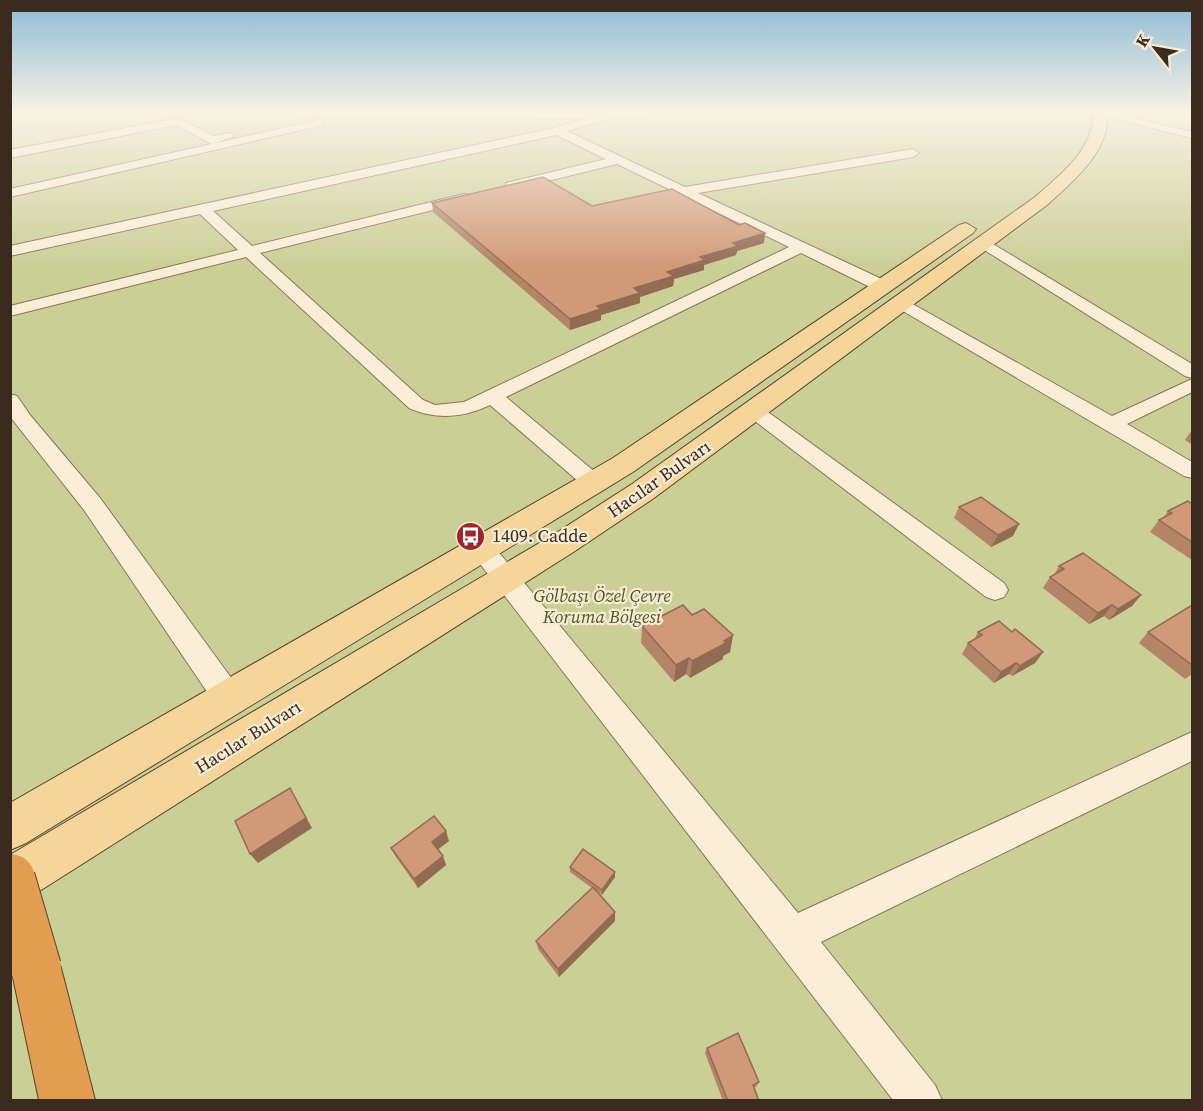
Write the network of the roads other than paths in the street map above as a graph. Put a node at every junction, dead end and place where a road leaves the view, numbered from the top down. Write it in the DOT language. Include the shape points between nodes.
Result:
graph roads {
  1 [pos="138,164"];
  2 [pos="405,164"];
  3 [pos="603,164"];
  4 [pos="627,164"];
  5 [pos="848,164"];
  6 [pos="1051,164"];
  7 [pos="1077,164"];
  8 [pos="686,191"];
  9 [pos="10,193"];
  10 [pos="203,209"];
  11 [pos="983,243"];
  12 [pos="800,248"];
  13 [pos="248,250"];
  14 [pos="10,251"];
  15 [pos="892,294"];
  16 [pos="10,311"];
  17 [pos="1192,372"];
  18 [pos="1192,385"];
  19 [pos="493,397"];
  20 [pos="10,400"];
  21 [pos="754,411"];
  22 [pos="1111,424"];
  23 [pos="1192,471"];
  24 [pos="594,483"];
  25 [pos="483,550"];
  26 [pos="507,578"];
  27 [pos="995,590"];
  28 [pos="229,699"];
  29 [pos="1192,746"];
  30 [pos="10,828"];
  31 [pos="10,880"];
  32 [pos="792,936"];
  33 [pos="67,1101"];
  34 [pos="920,1101"];
  1 -- 9 [label="street"];
  2 -- 10 [label="street"];
  3 -- 13 [label="street"];
  4 -- 8 [label="street"];
  5 -- 8 [label="street"];
  6 -- 15 [label="main road, Hacılar Bulvarı"];
  7 -- 11 [label="main road, Hacılar Bulvarı" via="1041,201"];
  8 -- 12 [label="street"];
  10 -- 13 [label="street"];
  10 -- 14 [label="street"];
  11 -- 15 [label="main road, Hacılar Bulvarı"];
  11 -- 17 [label="street"];
  12 -- 15 [label="street"];
  12 -- 19 [label="street"];
  13 -- 16 [label="street"];
  13 -- 19 [label="street" via="416,404 433,411 452,412"];
  15 -- 21 [label="main road, Hacılar Bulvarı"];
  15 -- 22 [label="street"];
  15 -- 24 [label="main road, Hacılar Bulvarı" via="746,383"];
  18 -- 22 [label="street"];
  19 -- 24 [label="street"];
  20 -- 28 [label="street" via="92,504"];
  21 -- 26 [label="main road, Hacılar Bulvarı" via="613,512"];
  21 -- 27 [label="street"];
  22 -- 23 [label="street"];
  24 -- 25 [label="main road, Hacılar Bulvarı"];
  25 -- 26 [label="street"];
  25 -- 28 [label="main road, Hacılar Bulvarı"];
  26 -- 31 [label="main road, Hacılar Bulvarı"];
  26 -- 32 [label="street"];
  28 -- 30 [label="main road, Hacılar Bulvarı"];
  29 -- 32 [label="street"];
  31 -- 33 [label="highway, bridge" via="36,968"];
  32 -- 34 [label="street"];
}
